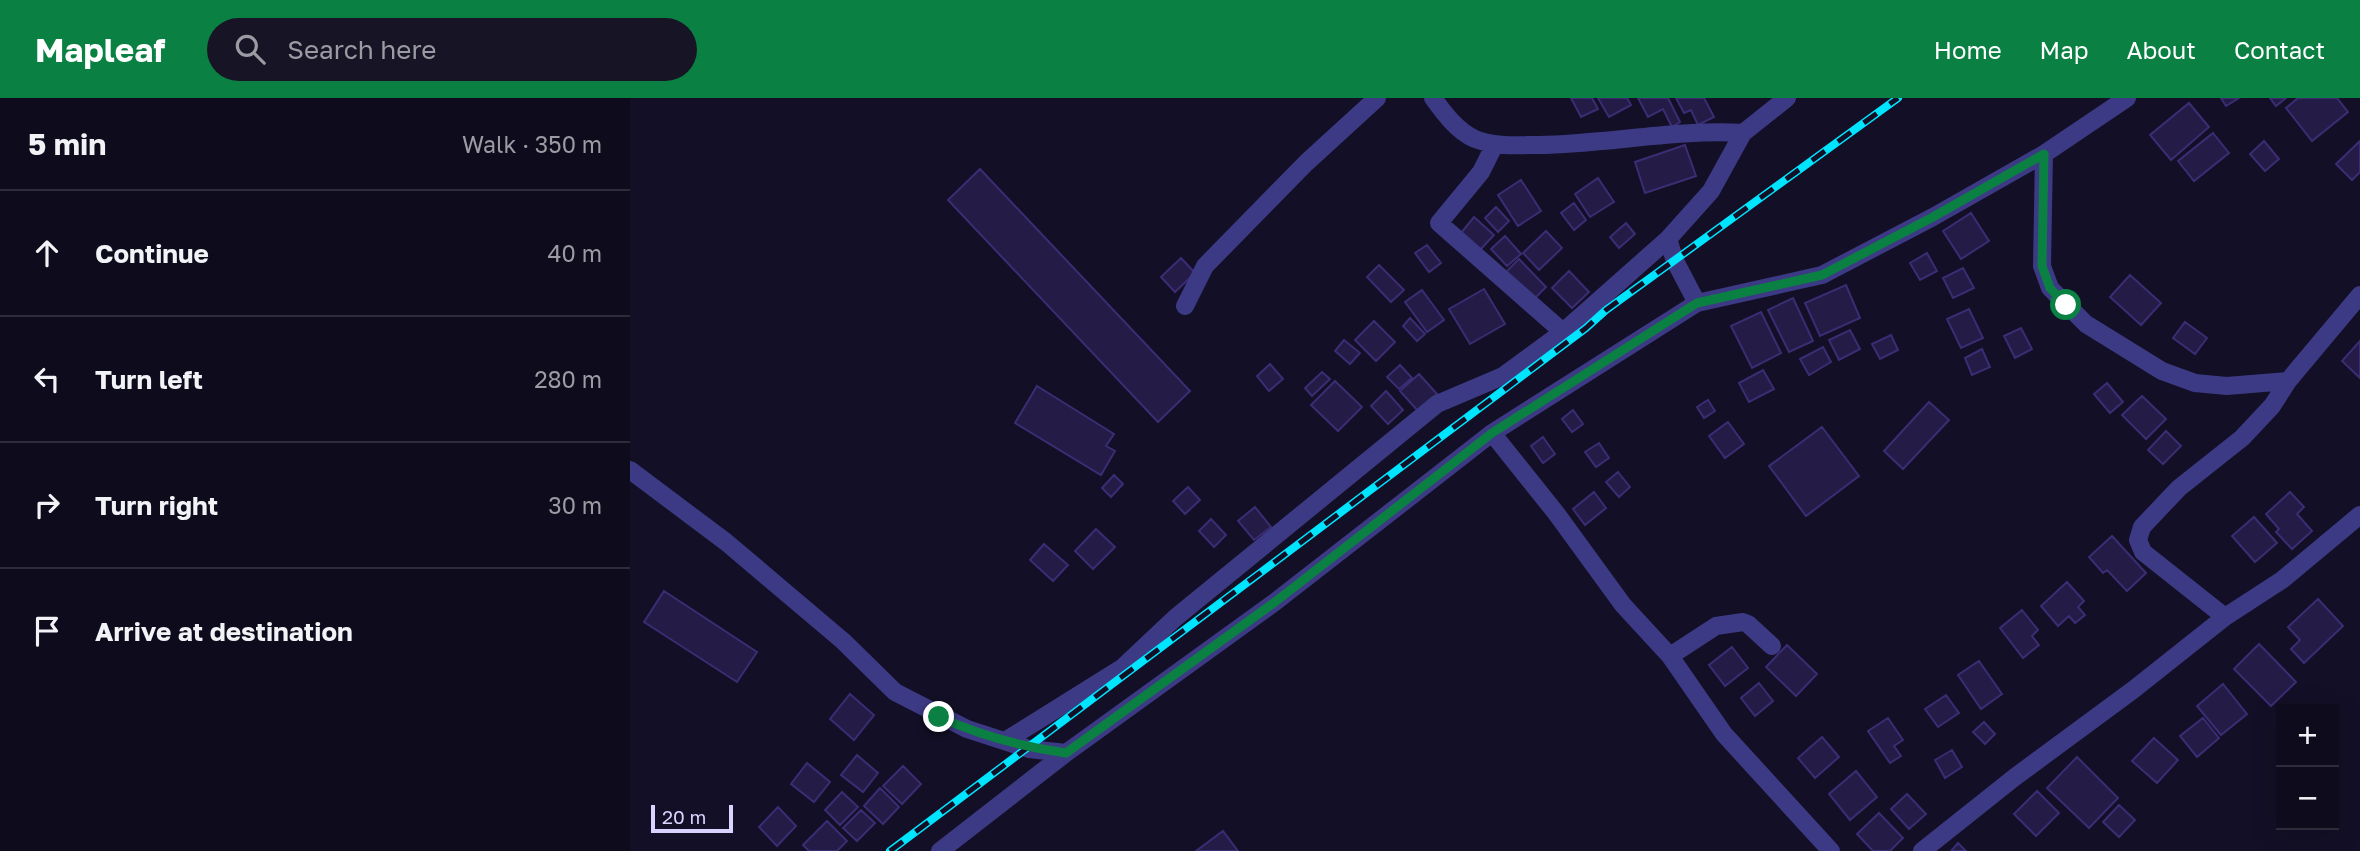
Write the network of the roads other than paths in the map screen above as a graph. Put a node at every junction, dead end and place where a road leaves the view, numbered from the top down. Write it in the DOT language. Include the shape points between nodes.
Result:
graph roads {
  1 [pos="1377,98"];
  2 [pos="1433,98"];
  3 [pos="1787,98"];
  4 [pos="2127,98"];
  5 [pos="1743,133"];
  6 [pos="1495,144"];
  7 [pos="2044,154"];
  8 [pos="1668,239"];
  9 [pos="2360,295"];
  10 [pos="1697,303"];
  11 [pos="1185,306"];
  12 [pos="1563,332"];
  13 [pos="2288,382"];
  14 [pos="1492,433"];
  15 [pos="630,470"];
  16 [pos="2360,515"];
  17 [pos="2225,617"];
  18 [pos="1772,646"];
  19 [pos="1670,656"];
  20 [pos="1005,741"];
  21 [pos="1066,753"];
  22 [pos="940,851"];
  23 [pos="1831,851"];
  24 [pos="1922,851"];
  1 -- 11 [label="street" via="1205,266"];
  2 -- 6 [label="street" via="1446,117 1473,138"];
  3 -- 5 [label="street"];
  4 -- 7 [label="street"];
  5 -- 6 [label="street" via="1710,131 1578,144"];
  5 -- 8 [label="street" via="1711,191"];
  6 -- 12 [label="street" via="1481,172 1439,223"];
  7 -- 10 [label="street" via="1822,275"];
  7 -- 13 [label="street" via="2042,266 2050,288 2085,324 2162,371 2195,383 2227,387"];
  8 -- 10 [label="street"];
  8 -- 12 [label="street"];
  9 -- 13 [label="street"];
  10 -- 14 [label="street"];
  12 -- 20 [label="street" via="1503,376 1437,404 1175,618 1122,668"];
  13 -- 17 [label="street" via="2242,438 2179,488 2142,527 2138,540 2143,552"];
  14 -- 19 [label="street" via="1623,605"];
  14 -- 21 [label="street" via="1275,602"];
  15 -- 20 [label="street" via="737,551 895,692 948,721"];
  16 -- 17 [label="street" via="2282,580"];
  17 -- 24 [label="street"];
  18 -- 19 [label="street" via="1743,622 1716,626"];
  19 -- 23 [label="street" via="1724,734"];
  20 -- 21 [label="street"];
  21 -- 22 [label="street"];
}
